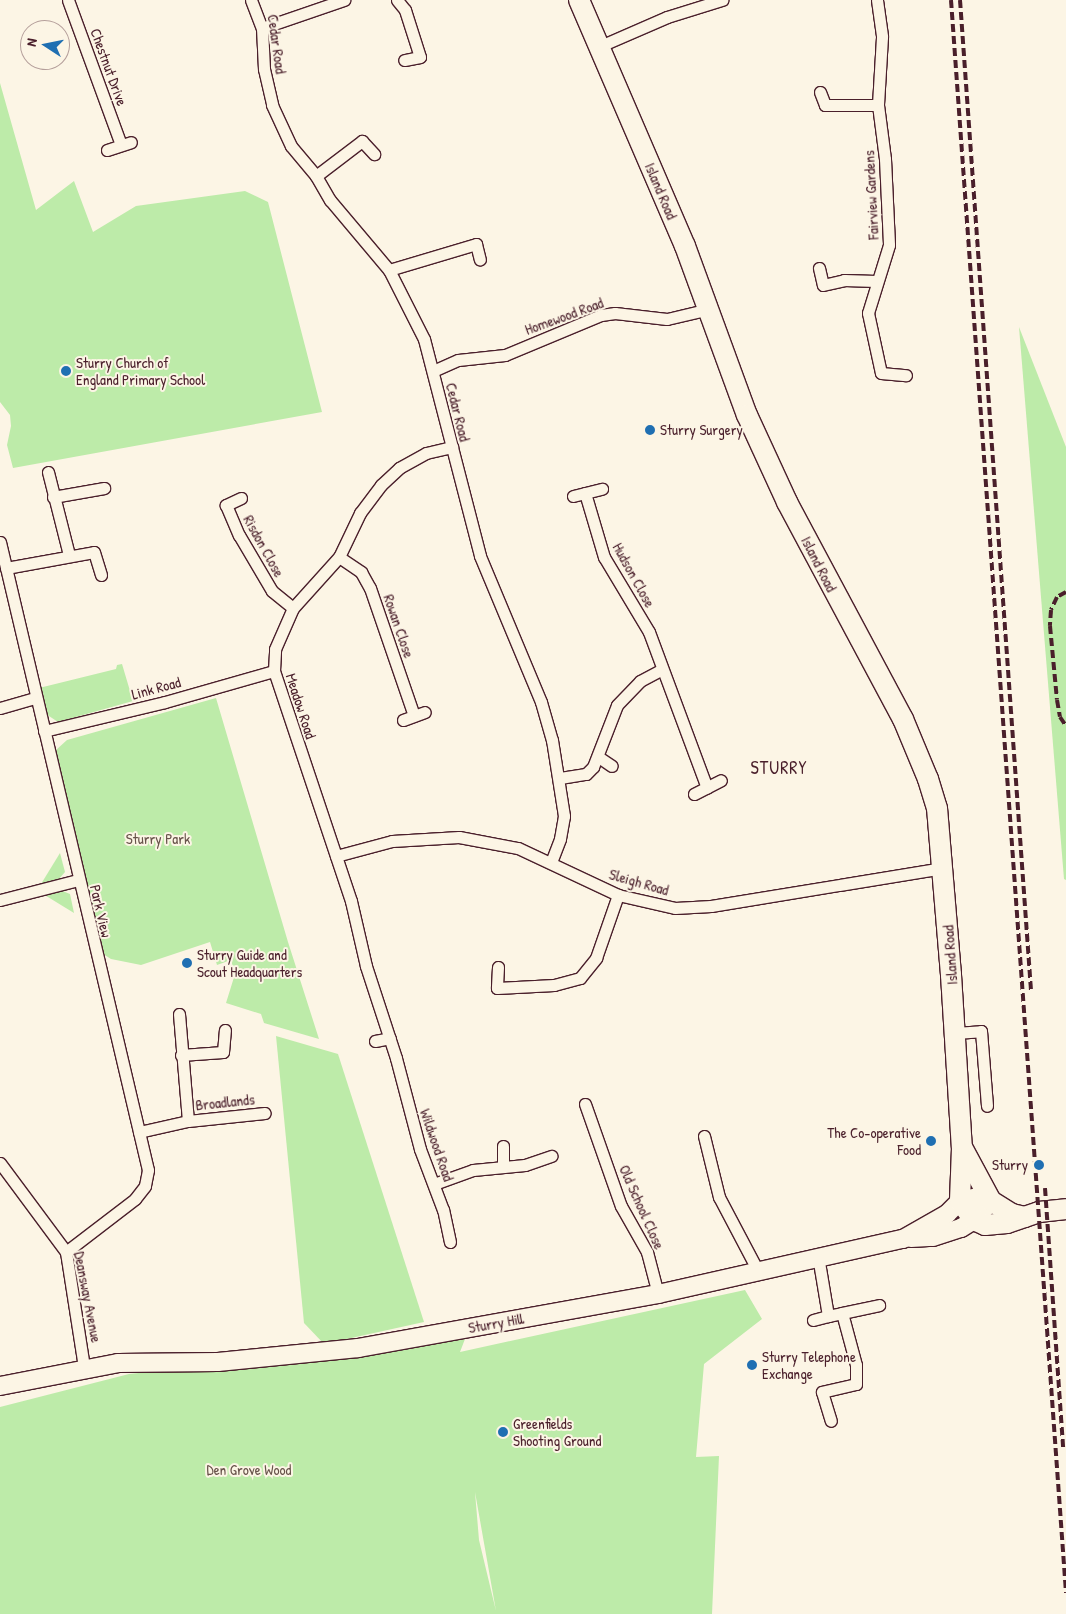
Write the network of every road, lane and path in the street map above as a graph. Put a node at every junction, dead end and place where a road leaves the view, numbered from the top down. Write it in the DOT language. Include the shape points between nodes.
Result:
graph roads {
  1 [pos="68,0"];
  2 [pos="251,0"];
  3 [pos="344,0"];
  4 [pos="397,0"];
  5 [pos="578,0"];
  6 [pos="722,0"];
  7 [pos="877,0"];
  8 [pos="262,28"];
  9 [pos="598,47"];
  10 [pos="404,60"];
  11 [pos="820,92"];
  12 [pos="878,105"];
  13 [pos="107,150"];
  14 [pos="374,154"];
  15 [pos="316,176"];
  16 [pos="480,260"];
  17 [pos="818,268"];
  18 [pos="389,270"];
  19 [pos="876,281"];
  20 [pos="709,309"];
  21 [pos="433,371"];
  22 [pos="906,375"];
  23 [pos="452,446"];
  24 [pos="48,472"];
  25 [pos="104,488"];
  26 [pos="602,489"];
  27 [pos="585,493"];
  28 [pos="573,496"];
  29 [pos="53,497"];
  30 [pos="241,498"];
  31 [pos="0,542"];
  32 [pos="69,555"];
  33 [pos="339,557"];
  34 [pos="6,568"];
  35 [pos="101,576"];
  36 [pos="293,608"];
  37 [pos="661,670"];
  38 [pos="274,671"];
  39 [pos="36,698"];
  40 [pos="0,708"];
  41 [pos="414,716"];
  42 [pos="44,731"];
  43 [pos="600,758"];
  44 [pos="612,766"];
  45 [pos="560,778"];
  46 [pos="721,780"];
  47 [pos="707,788"];
  48 [pos="694,794"];
  49 [pos="336,856"];
  50 [pos="551,862"];
  51 [pos="943,868"];
  52 [pos="78,880"];
  53 [pos="618,894"];
  54 [pos="0,900"];
  55 [pos="498,967"];
  56 [pos="179,1014"];
  57 [pos="225,1030"];
  58 [pos="955,1032"];
  59 [pos="390,1038"];
  60 [pos="374,1041"];
  61 [pos="181,1055"];
  62 [pos="396,1058"];
  63 [pos="585,1104"];
  64 [pos="987,1106"];
  65 [pos="265,1113"];
  66 [pos="188,1121"];
  67 [pos="139,1132"];
  68 [pos="704,1136"];
  69 [pos="503,1146"];
  70 [pos="962,1148"];
  71 [pos="551,1156"];
  72 [pos="0,1163"];
  73 [pos="503,1167"];
  74 [pos="434,1184"];
  75 [pos="988,1198"];
  76 [pos="960,1201"];
  77 [pos="1066,1209"];
  78 [pos="1025,1217"];
  79 [pos="974,1220"];
  80 [pos="902,1239"];
  81 [pos="450,1242"];
  82 [pos="66,1252"];
  83 [pos="818,1256"];
  84 [pos="757,1269"];
  85 [pos="658,1294"];
  86 [pos="879,1305"];
  87 [pos="842,1313"];
  88 [pos="828,1316"];
  89 [pos="812,1320"];
  90 [pos="84,1367"];
  91 [pos="0,1386"];
  92 [pos="831,1421"];
  1 -- 13 [label="street, Chestnut Drive" via="126,143"];
  2 -- 8 [label="street, Cedar Road"];
  3 -- 8 [label="street"];
  4 -- 10 [label="street" via="405,10 420,56"];
  5 -- 9 [label="highway, Island Road"];
  6 -- 9 [label="street" via="666,16"];
  7 -- 12 [label="street, Fairview Gardens" via="882,37"];
  8 -- 15 [label="street, Cedar Road" via="264,69 272,106 291,146"];
  9 -- 20 [label="highway, Island Road"];
  11 -- 12 [label="street" via="825,105"];
  12 -- 19 [label="street, Fairview Gardens" via="885,159 889,246"];
  14 -- 15 [label="street" via="362,141"];
  15 -- 18 [label="street, Cedar Road" via="330,200"];
  16 -- 18 [label="street" via="476,244"];
  17 -- 19 [label="street" via="823,285 844,280"];
  18 -- 21 [label="street, Cedar Road" via="424,340"];
  19 -- 22 [label="street, Fairview Gardens" via="868,314 881,373"];
  20 -- 21 [label="street, Homewood Road" via="667,319 615,313 601,315 504,355 458,360"];
  20 -- 51 [label="highway, Island Road" via="738,392 787,502 918,754 937,808"];
  21 -- 23 [label="street, Cedar Road"];
  23 -- 33 [label="street, Meadow Road" via="426,454 399,468 360,512"];
  23 -- 45 [label="street, Cedar Road" via="480,556 541,702"];
  24 -- 29 [label="street"];
  25 -- 29 [label="street"];
  26 -- 27 [label="street"];
  27 -- 28 [label="street"];
  27 -- 37 [label="street, Hudson Close" via="604,557 649,632"];
  29 -- 32 [label="street"];
  30 -- 36 [label="street, Risdon Close" via="226,505 239,535 272,591"];
  31 -- 34 [label="street, Park View"];
  32 -- 34 [label="street"];
  32 -- 35 [label="street" via="94,552"];
  33 -- 36 [label="street, Meadow Road"];
  33 -- 41 [label="street, Rowan Close" via="362,572 370,588"];
  34 -- 39 [label="street, Park View"];
  36 -- 38 [label="street, Meadow Road" via="275,649"];
  37 -- 43 [label="street" via="640,681 617,705"];
  37 -- 47 [label="street, Hudson Close"];
  38 -- 42 [label="street, Link Road"];
  38 -- 49 [label="street, Meadow Road"];
  39 -- 40 [label="street"];
  39 -- 42 [label="street, Park View"];
  42 -- 52 [label="street, Park View"];
  43 -- 44 [label="street"];
  43 -- 45 [label="street" via="586,774"];
  45 -- 50 [label="street, Cedar Road" via="564,816"];
  46 -- 47 [label="street"];
  47 -- 48 [label="street"];
  49 -- 50 [label="street, Sleigh Road" via="392,841 459,837 518,848"];
  49 -- 59 [label="street, Meadow Road" via="366,966"];
  50 -- 53 [label="street, Sleigh Road"];
  51 -- 53 [label="street, Sleigh Road" via="832,883 711,906 675,908"];
  51 -- 58 [label="highway, Island Road"];
  52 -- 54 [label="street"];
  52 -- 67 [label="street, Park View"];
  53 -- 55 [label="street" via="596,958 580,978 554,985 497,988"];
  56 -- 61 [label="street, Broadlands"];
  57 -- 61 [label="street" via="223,1052"];
  58 -- 64 [label="street" via="981,1031"];
  58 -- 70 [label="highway, Island Road"];
  59 -- 60 [label="street"];
  59 -- 62 [label="street, Meadow Road"];
  61 -- 66 [label="street, Broadlands"];
  62 -- 74 [label="street, Wildwood Road" via="420,1150"];
  63 -- 85 [label="street, Old School Close" via="621,1206 647,1252"];
  65 -- 66 [label="street, Broadlands"];
  66 -- 67 [label="street, Broadlands"];
  67 -- 82 [label="street, Park View" via="148,1170 145,1186 135,1199"];
  68 -- 84 [label="street" via="719,1197"];
  69 -- 73 [label="street"];
  70 -- 75 [label="highway, Island Road"];
  70 -- 76 [label="highway, Island Road"];
  71 -- 73 [label="street" via="525,1165"];
  72 -- 82 [label="street, Deansway Avenue"];
  73 -- 74 [label="street" via="473,1170"];
  74 -- 81 [label="street, Wildwood Road"];
  75 -- 76 [label="main road, Sturry Hill"];
  75 -- 78 [label="highway" via="1012,1214"];
  75 -- 79 [label="main road, Sturry Hill"];
  76 -- 79 [label="highway"];
  76 -- 80 [label="main road, Sturry Hill" via="947,1214"];
  77 -- 78 [label="highway"];
  78 -- 79 [label="highway" via="984,1225"];
  79 -- 80 [label="main road, Sturry Hill" via="933,1237"];
  80 -- 83 [label="main road, Sturry Hill"];
  82 -- 90 [label="street, Deansway Avenue"];
  83 -- 84 [label="main road, Sturry Hill"];
  83 -- 88 [label="street"];
  84 -- 85 [label="main road, Sturry Hill"];
  85 -- 90 [label="main road, Sturry Hill" via="312,1354 218,1362 152,1361"];
  86 -- 87 [label="street"];
  87 -- 88 [label="street"];
  87 -- 92 [label="street" via="856,1365 856,1384 822,1392"];
  88 -- 89 [label="street"];
  90 -- 91 [label="main road, Sturry Hill"];
}
